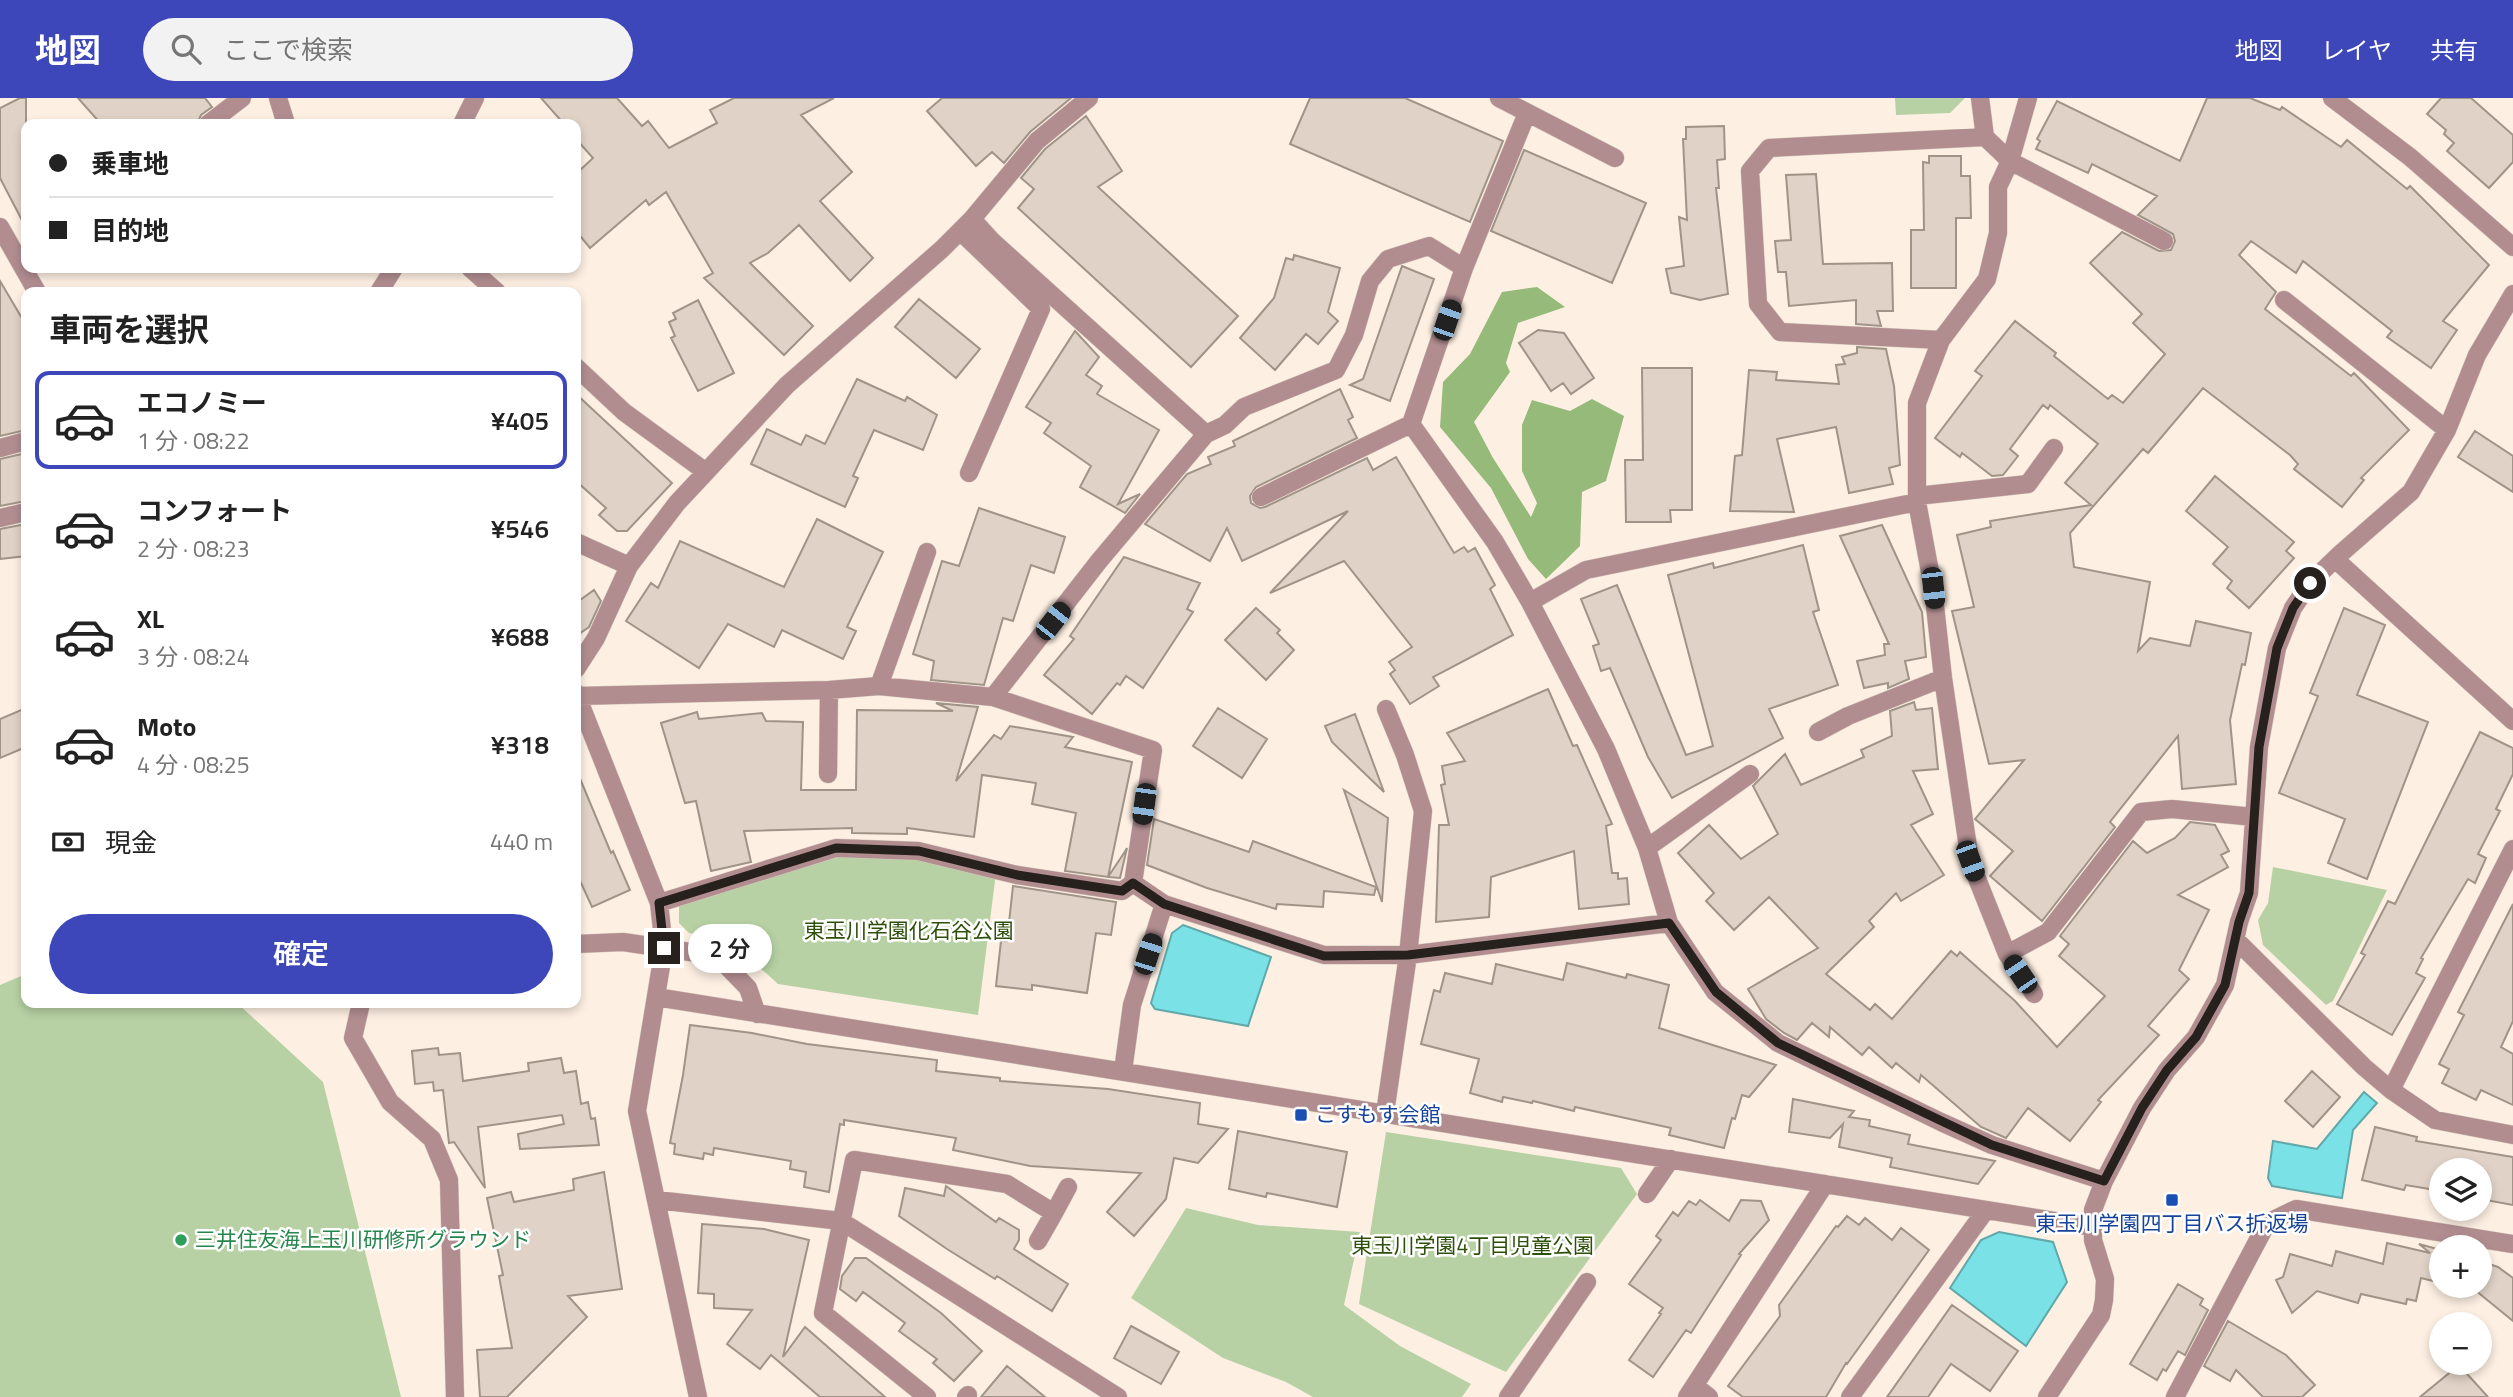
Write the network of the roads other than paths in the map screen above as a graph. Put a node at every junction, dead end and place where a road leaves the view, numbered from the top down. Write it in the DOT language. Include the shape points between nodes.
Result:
graph roads {
  1 [pos="242,98"];
  2 [pos="278,98"];
  3 [pos="474,98"];
  4 [pos="1089,98"];
  5 [pos="1499,98"];
  6 [pos="1980,98"];
  7 [pos="2028,98"];
  8 [pos="2332,98"];
  9 [pos="1527,113"];
  10 [pos="215,119"];
  11 [pos="284,119"];
  12 [pos="464,119"];
  13 [pos="1985,136"];
  14 [pos="1615,158"];
  15 [pos="2010,161"];
  16 [pos="966,225"];
  17 [pos="0,227"];
  18 [pos="2164,241"];
  19 [pos="2513,247"];
  20 [pos="21,264"];
  21 [pos="1464,268"];
  22 [pos="475,273"];
  23 [pos="491,287"];
  24 [pos="2513,294"];
  25 [pos="2284,300"];
  26 [pos="1941,340"];
  27 [pos="581,372"];
  28 [pos="1411,424"];
  29 [pos="2447,430"];
  30 [pos="1206,434"];
  31 [pos="21,442"];
  32 [pos="0,448"];
  33 [pos="2054,448"];
  34 [pos="706,472"];
  35 [pos="969,473"];
  36 [pos="1261,497"];
  37 [pos="1917,499"];
  38 [pos="21,513"];
  39 [pos="0,518"];
  40 [pos="581,544"];
  41 [pos="927,552"];
  42 [pos="2336,560"];
  43 [pos="629,566"];
  44 [pos="1530,601"];
  45 [pos="581,662"];
  46 [pos="1943,678"];
  47 [pos="879,686"];
  48 [pos="829,690"];
  49 [pos="581,694"];
  50 [pos="993,697"];
  51 [pos="581,707"];
  52 [pos="1386,709"];
  53 [pos="2513,721"];
  54 [pos="1818,733"];
  55 [pos="828,774"];
  56 [pos="1750,774"];
  57 [pos="2254,817"];
  58 [pos="1647,848"];
  59 [pos="2513,849"];
  60 [pos="1133,883"];
  61 [pos="659,903"];
  62 [pos="1164,904"];
  63 [pos="1669,923"];
  64 [pos="2236,940"];
  65 [pos="581,944"];
  66 [pos="664,948"];
  67 [pos="2007,954"];
  68 [pos="1408,955"];
  69 [pos="2034,994"];
  70 [pos="656,997"];
  71 [pos="360,1008"];
  72 [pos="757,1014"];
  73 [pos="1123,1071"];
  74 [pos="2391,1090"];
  75 [pos="1385,1113"];
  76 [pos="2513,1135"];
  77 [pos="1671,1159"];
  78 [pos="2104,1181"];
  79 [pos="1825,1184"];
  80 [pos="1068,1187"];
  81 [pos="1647,1194"];
  82 [pos="657,1200"];
  83 [pos="1986,1210"];
  84 [pos="1054,1213"];
  85 [pos="841,1221"];
  86 [pos="2092,1227"];
  87 [pos="1038,1241"];
  88 [pos="2513,1244"];
  89 [pos="1587,1283"];
  90 [pos="1697,1393"];
  91 [pos="1112,1394"];
  92 [pos="455,1397"];
  93 [pos="698,1397"];
  94 [pos="927,1397"];
  95 [pos="1508,1397"];
  96 [pos="1850,1397"];
  97 [pos="2047,1397"];
  98 [pos="2175,1397"];
  1 -- 10 [label="street"];
  2 -- 11 [label="street"];
  3 -- 12 [label="street"];
  4 -- 16 [label="street" via="1037,141"];
  5 -- 9 [label="street"];
  6 -- 13 [label="street"];
  7 -- 15 [label="street"];
  8 -- 19 [label="street" via="2410,157"];
  9 -- 14 [label="street"];
  9 -- 21 [label="street"];
  13 -- 15 [label="street"];
  13 -- 26 [label="street" via="1769,148 1750,172 1758,304 1780,332"];
  15 -- 18 [label="street"];
  15 -- 26 [label="street" via="1998,187 1998,233 1987,279"];
  16 -- 30 [label="street" via="992,241"];
  16 -- 34 [label="street" via="787,385"];
  16 -- 35 [label="street" via="1041,309"];
  17 -- 20 [label="street"];
  21 -- 28 [label="street"];
  21 -- 30 [label="street" via="1429,246 1388,259 1370,282 1354,335 1336,370 1244,407 1225,425"];
  22 -- 23 [label="street"];
  24 -- 29 [label="street" via="2477,355"];
  25 -- 29 [label="street"];
  26 -- 37 [label="street" via="1917,403"];
  27 -- 34 [label="street" via="624,412"];
  28 -- 36 [label="street"];
  28 -- 44 [label="street" via="1495,542"];
  29 -- 42 [label="street" via="2411,492"];
  30 -- 50 [label="street"];
  31 -- 32 [label="street"];
  33 -- 37 [label="street" via="2028,484"];
  34 -- 43 [label="street"];
  37 -- 44 [label="street" via="1586,570"];
  37 -- 46 [label="street"];
  38 -- 39 [label="street"];
  40 -- 43 [label="street"];
  41 -- 47 [label="street"];
  42 -- 53 [label="street"];
  42 -- 57 [label="street" via="2310,583 2293,608 2277,648 2259,747"];
  43 -- 45 [label="street"];
  44 -- 58 [label="street" via="1606,748"];
  46 -- 54 [label="street"];
  46 -- 67 [label="street" via="1970,861"];
  47 -- 48 [label="street"];
  47 -- 50 [label="street"];
  48 -- 49 [label="street"];
  48 -- 55 [label="street"];
  50 -- 60 [label="street" via="1153,750"];
  51 -- 61 [label="street"];
  52 -- 68 [label="street" via="1423,811"];
  56 -- 58 [label="street"];
  57 -- 64 [label="street" via="2249,893"];
  57 -- 67 [label="street" via="2172,809 2141,812 2048,932"];
  58 -- 63 [label="street"];
  59 -- 74 [label="street"];
  60 -- 61 [label="street" via="1122,891 1017,875 919,851 836,848"];
  60 -- 62 [label="street"];
  61 -- 66 [label="street"];
  62 -- 68 [label="street" via="1324,956"];
  62 -- 73 [label="street" via="1132,1005"];
  63 -- 68 [label="street"];
  63 -- 78 [label="street" via="1716,992 1778,1043 1992,1145"];
  64 -- 74 [label="street"];
  64 -- 78 [label="street" via="2225,985 2196,1037 2142,1108"];
  65 -- 66 [label="street" via="623,942"];
  66 -- 70 [label="street"];
  66 -- 72 [label="street" via="717,956 748,988"];
  67 -- 69 [label="street"];
  68 -- 75 [label="street"];
  70 -- 72 [label="street"];
  70 -- 82 [label="street" via="637,1111"];
  71 -- 92 [label="street" via="353,1038 390,1102 432,1139 449,1180"];
  72 -- 73 [label="street"];
  73 -- 75 [label="street"];
  74 -- 76 [label="street" via="2435,1120"];
  75 -- 77 [label="street"];
  77 -- 79 [label="street"];
  77 -- 81 [label="street"];
  78 -- 86 [label="street"];
  79 -- 83 [label="street"];
  79 -- 90 [label="street"];
  80 -- 84 [label="street"];
  82 -- 85 [label="street"];
  82 -- 93 [label="street"];
  83 -- 86 [label="street"];
  83 -- 96 [label="street"];
  84 -- 85 [label="street" via="1007,1184 854,1160"];
  84 -- 87 [label="street"];
  85 -- 91 [label="street"];
  85 -- 94 [label="street" via="822,1313"];
  86 -- 97 [label="street" via="2105,1279 2101,1315"];
  88 -- 98 [label="street" via="2296,1209 2267,1223"];
  89 -- 95 [label="street"];
}
